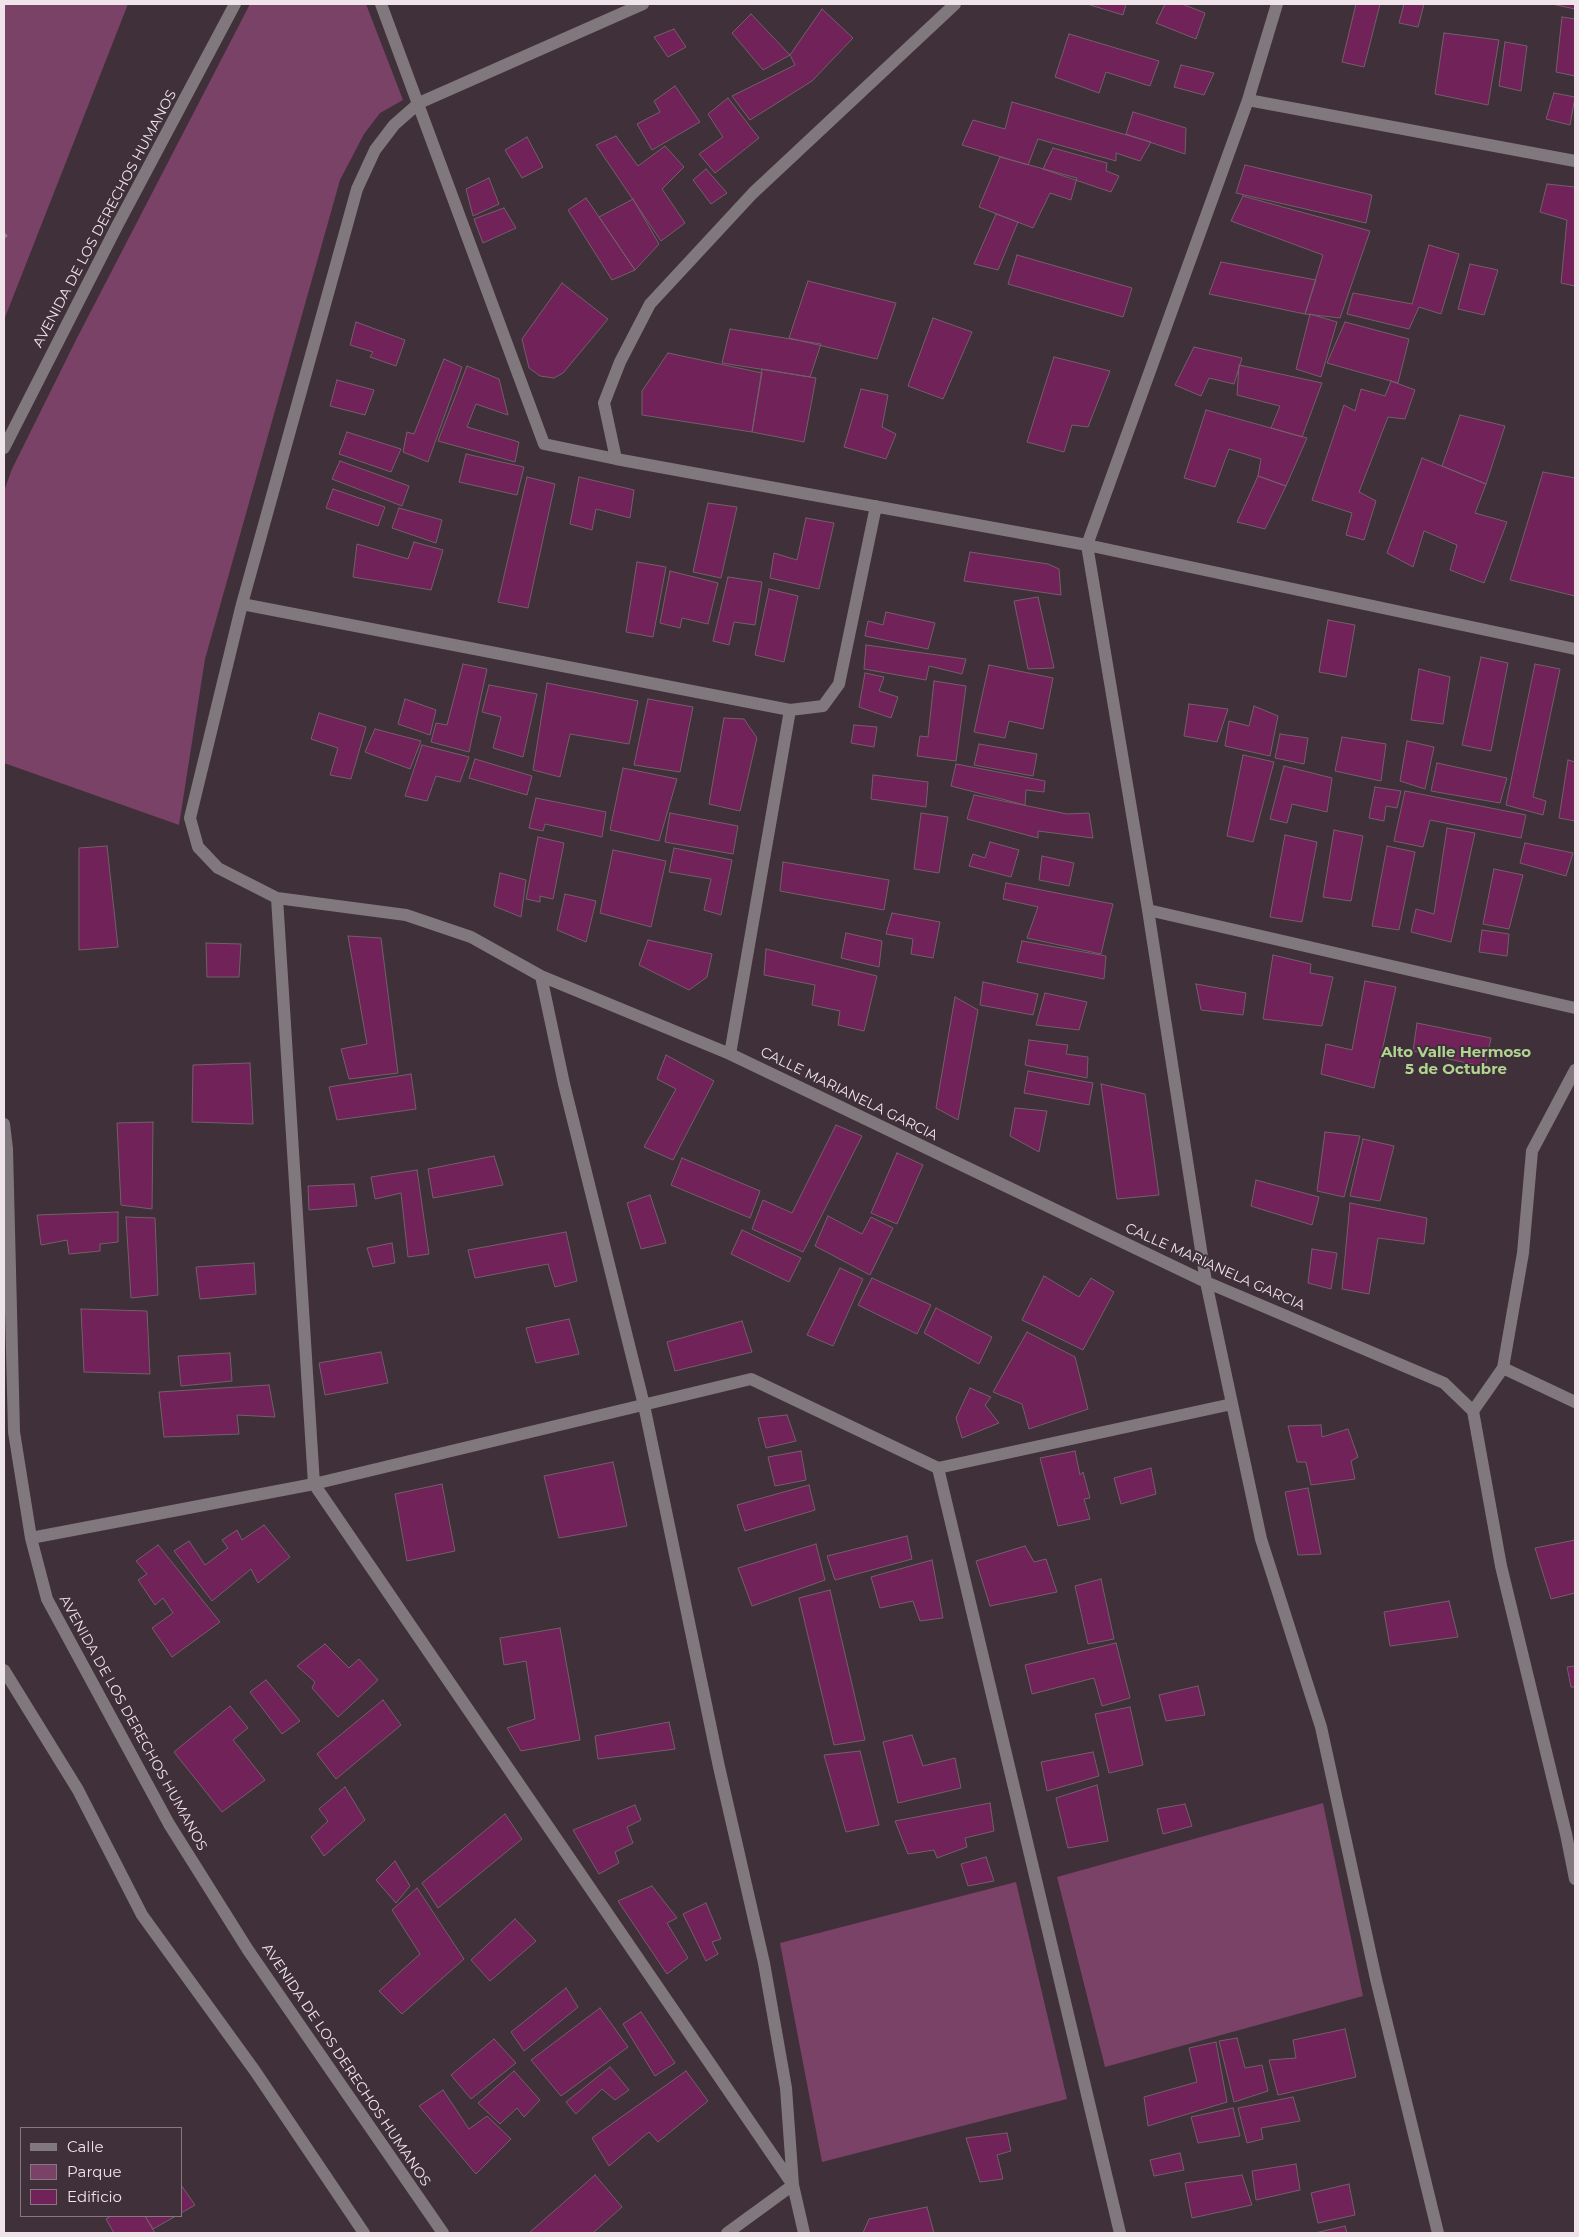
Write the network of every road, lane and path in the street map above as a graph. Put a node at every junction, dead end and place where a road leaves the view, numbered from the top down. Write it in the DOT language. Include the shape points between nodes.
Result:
graph roads {
  1 [pos="235,4"];
  2 [pos="381,4"];
  3 [pos="643,4"];
  4 [pos="955,4"];
  5 [pos="1277,4"];
  6 [pos="1248,100"];
  7 [pos="419,103"];
  8 [pos="1575,161"];
  9 [pos="4,448"];
  10 [pos="616,459"];
  11 [pos="876,506"];
  12 [pos="1087,544"];
  13 [pos="242,604"];
  14 [pos="1575,649"];
  15 [pos="790,710"];
  16 [pos="277,898"];
  17 [pos="1148,910"];
  18 [pos="541,976"];
  19 [pos="1575,1008"];
  20 [pos="730,1054"];
  21 [pos="1575,1070"];
  22 [pos="4,1124"];
  23 [pos="1206,1282"];
  24 [pos="1503,1368"];
  25 [pos="1575,1402"];
  26 [pos="1232,1404"];
  27 [pos="644,1405"];
  28 [pos="1473,1411"];
  29 [pos="938,1468"];
  30 [pos="314,1484"];
  31 [pos="31,1538"];
  32 [pos="4,1670"];
  33 [pos="1575,1878"];
  34 [pos="793,2185"];
  35 [pos="364,2233"];
  36 [pos="442,2233"];
  37 [pos="727,2233"];
  38 [pos="804,2233"];
  39 [pos="1120,2233"];
  40 [pos="1438,2233"];
  1 -- 9 [label="street, AVENIDA DE LOS DERECHOS HUMANOS"];
  2 -- 7 [label="street"];
  3 -- 7 [label="street"];
  4 -- 10 [label="street" via="753,193 650,304 620,362 604,403"];
  5 -- 6 [label="street"];
  6 -- 8 [label="street"];
  6 -- 12 [label="street"];
  7 -- 10 [label="street" via="544,444"];
  7 -- 13 [label="street" via="394,125 375,150 358,189"];
  10 -- 11 [label="street"];
  11 -- 12 [label="street"];
  11 -- 15 [label="street" via="839,684 823,706"];
  12 -- 14 [label="street"];
  12 -- 17 [label="street"];
  13 -- 15 [label="street"];
  13 -- 16 [label="street, CALLE MARIANELA GARCIA" via="190,818 198,846 218,868"];
  15 -- 20 [label="street"];
  16 -- 18 [label="street, CALLE MARIANELA GARCIA" via="406,915 471,937"];
  16 -- 30 [label="street"];
  17 -- 19 [label="street"];
  17 -- 23 [label="street"];
  18 -- 20 [label="street, CALLE MARIANELA GARCIA"];
  18 -- 27 [label="street" via="564,1084"];
  20 -- 23 [label="street, CALLE MARIANELA GARCIA"];
  21 -- 24 [label="street" via="1532,1151 1523,1253"];
  22 -- 31 [label="street, AVENIDA DE LOS DERECHOS HUMANOS" via="14,1432"];
  23 -- 26 [label="street"];
  23 -- 28 [label="street, CALLE MARIANELA GARCIA" via="1444,1383"];
  24 -- 25 [label="street"];
  24 -- 28 [label="street"];
  26 -- 29 [label="street"];
  26 -- 40 [label="street" via="1261,1539 1321,1727 1376,1979"];
  27 -- 29 [label="street" via="751,1379"];
  27 -- 30 [label="street"];
  27 -- 34 [label="street" via="719,1767 764,1963 786,2088"];
  28 -- 33 [label="street" via="1501,1566"];
  29 -- 39 [label="street"];
  30 -- 31 [label="street"];
  30 -- 34 [label="street"];
  31 -- 36 [label="street, AVENIDA DE LOS DERECHOS HUMANOS" via="47,1599 169,1824 248,1950"];
  32 -- 35 [label="street" via="78,1790 142,1916 255,2071"];
  34 -- 37 [label="street"];
  34 -- 38 [label="street"];
}
